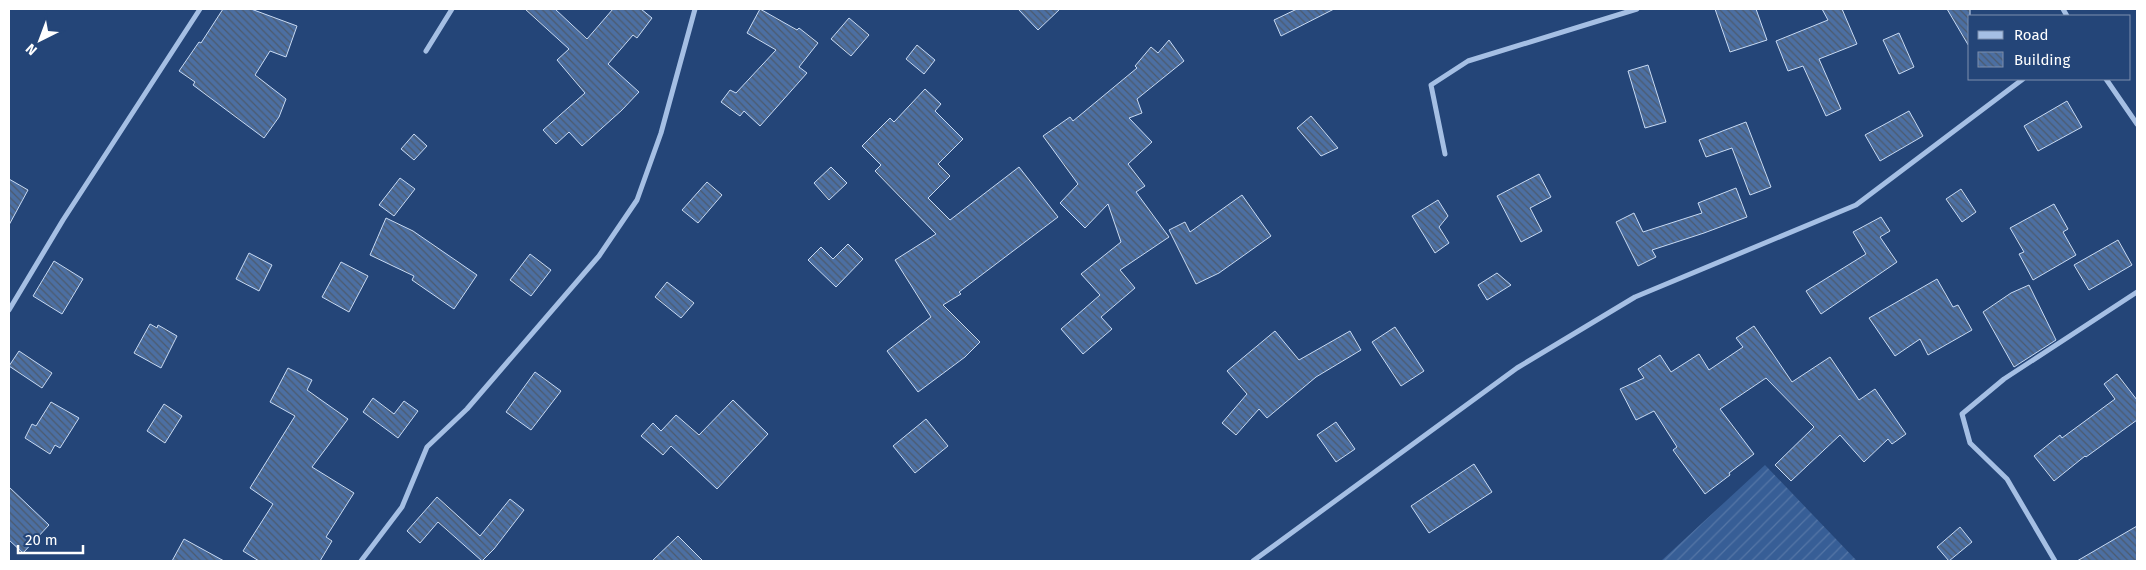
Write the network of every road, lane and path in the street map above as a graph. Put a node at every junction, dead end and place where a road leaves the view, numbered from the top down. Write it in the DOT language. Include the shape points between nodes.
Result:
graph roads {
  1 [pos="200,9"];
  2 [pos="452,9"];
  3 [pos="695,9"];
  4 [pos="1637,9"];
  5 [pos="426,51"];
  6 [pos="2022,80"];
  7 [pos="2107,80"];
  8 [pos="2137,124"];
  9 [pos="1445,154"];
  10 [pos="2137,292"];
  11 [pos="9,310"];
  12 [pos="361,561"];
  13 [pos="1253,561"];
  14 [pos="2055,561"];
  1 -- 11 [label="street" via="68,212"];
  2 -- 5 [label="street"];
  3 -- 12 [label="street" via="661,133 637,200 599,256 467,409 427,447 402,507"];
  4 -- 9 [label="street" via="1468,61 1431,85"];
  6 -- 13 [label="street" via="1856,206 1635,297 1517,368"];
  7 -- 8 [label="street"];
  10 -- 14 [label="street" via="2004,379 1962,414 1970,443 2007,479"];
}
